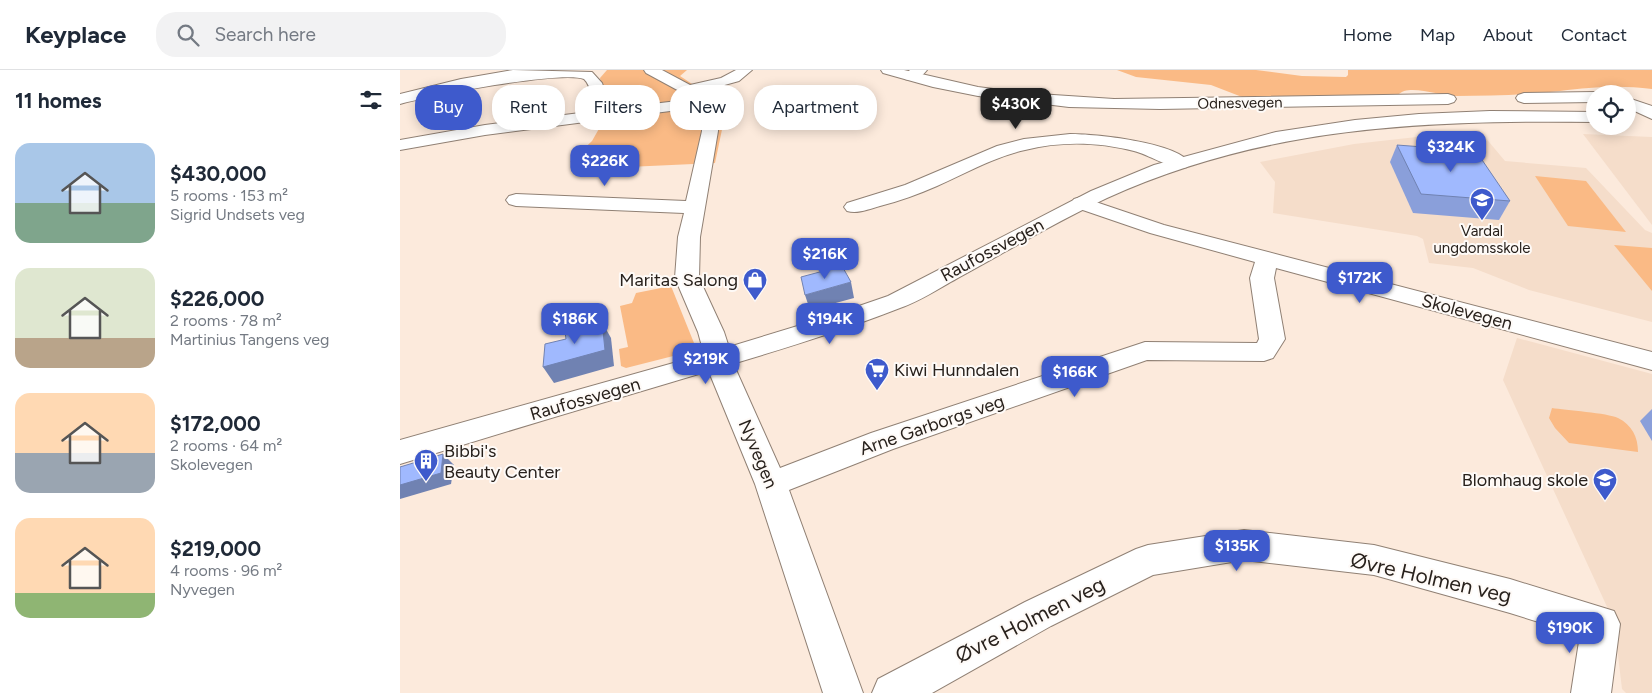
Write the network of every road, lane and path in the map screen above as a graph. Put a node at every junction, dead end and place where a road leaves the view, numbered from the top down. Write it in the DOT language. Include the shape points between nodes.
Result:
graph roads {
  1 [pos="651,70"];
  2 [pos="745,70"];
  3 [pos="888,70"];
  4 [pos="915,73"];
  5 [pos="594,85"];
  6 [pos="678,85"];
  7 [pos="721,85"];
  8 [pos="1652,96"];
  9 [pos="1586,97"];
  10 [pos="1512,98"];
  11 [pos="400,99"];
  12 [pos="1464,99"];
  13 [pos="1636,107"];
  14 [pos="1636,111"];
  15 [pos="1636,112"];
  16 [pos="1652,114"];
  17 [pos="1586,117"];
  18 [pos="575,119"];
  19 [pos="1652,120"];
  20 [pos="710,130"];
  21 [pos="400,145"];
  22 [pos="1180,163"];
  23 [pos="516,200"];
  24 [pos="1082,203"];
  25 [pos="694,207"];
  26 [pos="854,207"];
  27 [pos="1267,259"];
  28 [pos="718,359"];
  29 [pos="1652,361"];
  30 [pos="400,452"];
  31 [pos="771,484"];
  32 [pos="843,693"];
  33 [pos="892,693"];
  34 [pos="1591,693"];
  1 -- 6 [label="street"];
  2 -- 7 [label="street"];
  3 -- 4 [label="street, Odnesvegen"];
  4 -- 12 [label="street, Odnesvegen" via="989,94 1069,103 1125,105"];
  5 -- 11 [label="street" via="588,76 531,70"];
  8 -- 13 [label="street"];
  9 -- 10 [label="street"];
  14 -- 16 [label="street"];
  15 -- 19 [label="street"];
  17 -- 22 [label="street, Raufossvegen" via="1490,116 1355,125 1276,137"];
  18 -- 21 [label="street" via="476,131"];
  20 -- 25 [label="street, Nyvegen"];
  22 -- 24 [label="street, Raufossvegen"];
  22 -- 26 [label="street" via="1147,148 1126,143 1060,139 947,161 893,196"];
  23 -- 25 [label="street"];
  24 -- 27 [label="street, Skolevegen" via="1157,229"];
  24 -- 28 [label="street, Raufossvegen" via="897,301"];
  25 -- 28 [label="street, Nyvegen" via="688,278 711,332"];
  27 -- 29 [label="street, Skolevegen"];
  27 -- 31 [label="street, Arne Garborgs veg" via="1262,278 1272,338 1264,352 1145,351 882,441"];
  28 -- 30 [label="street, Raufossvegen"];
  28 -- 31 [label="street, Nyvegen"];
  31 -- 32 [label="street, Nyvegen"];
  33 -- 34 [label="street, Øvre Holmen veg" via="1038,614 1148,560 1244,545 1374,560 1601,624"];
}
